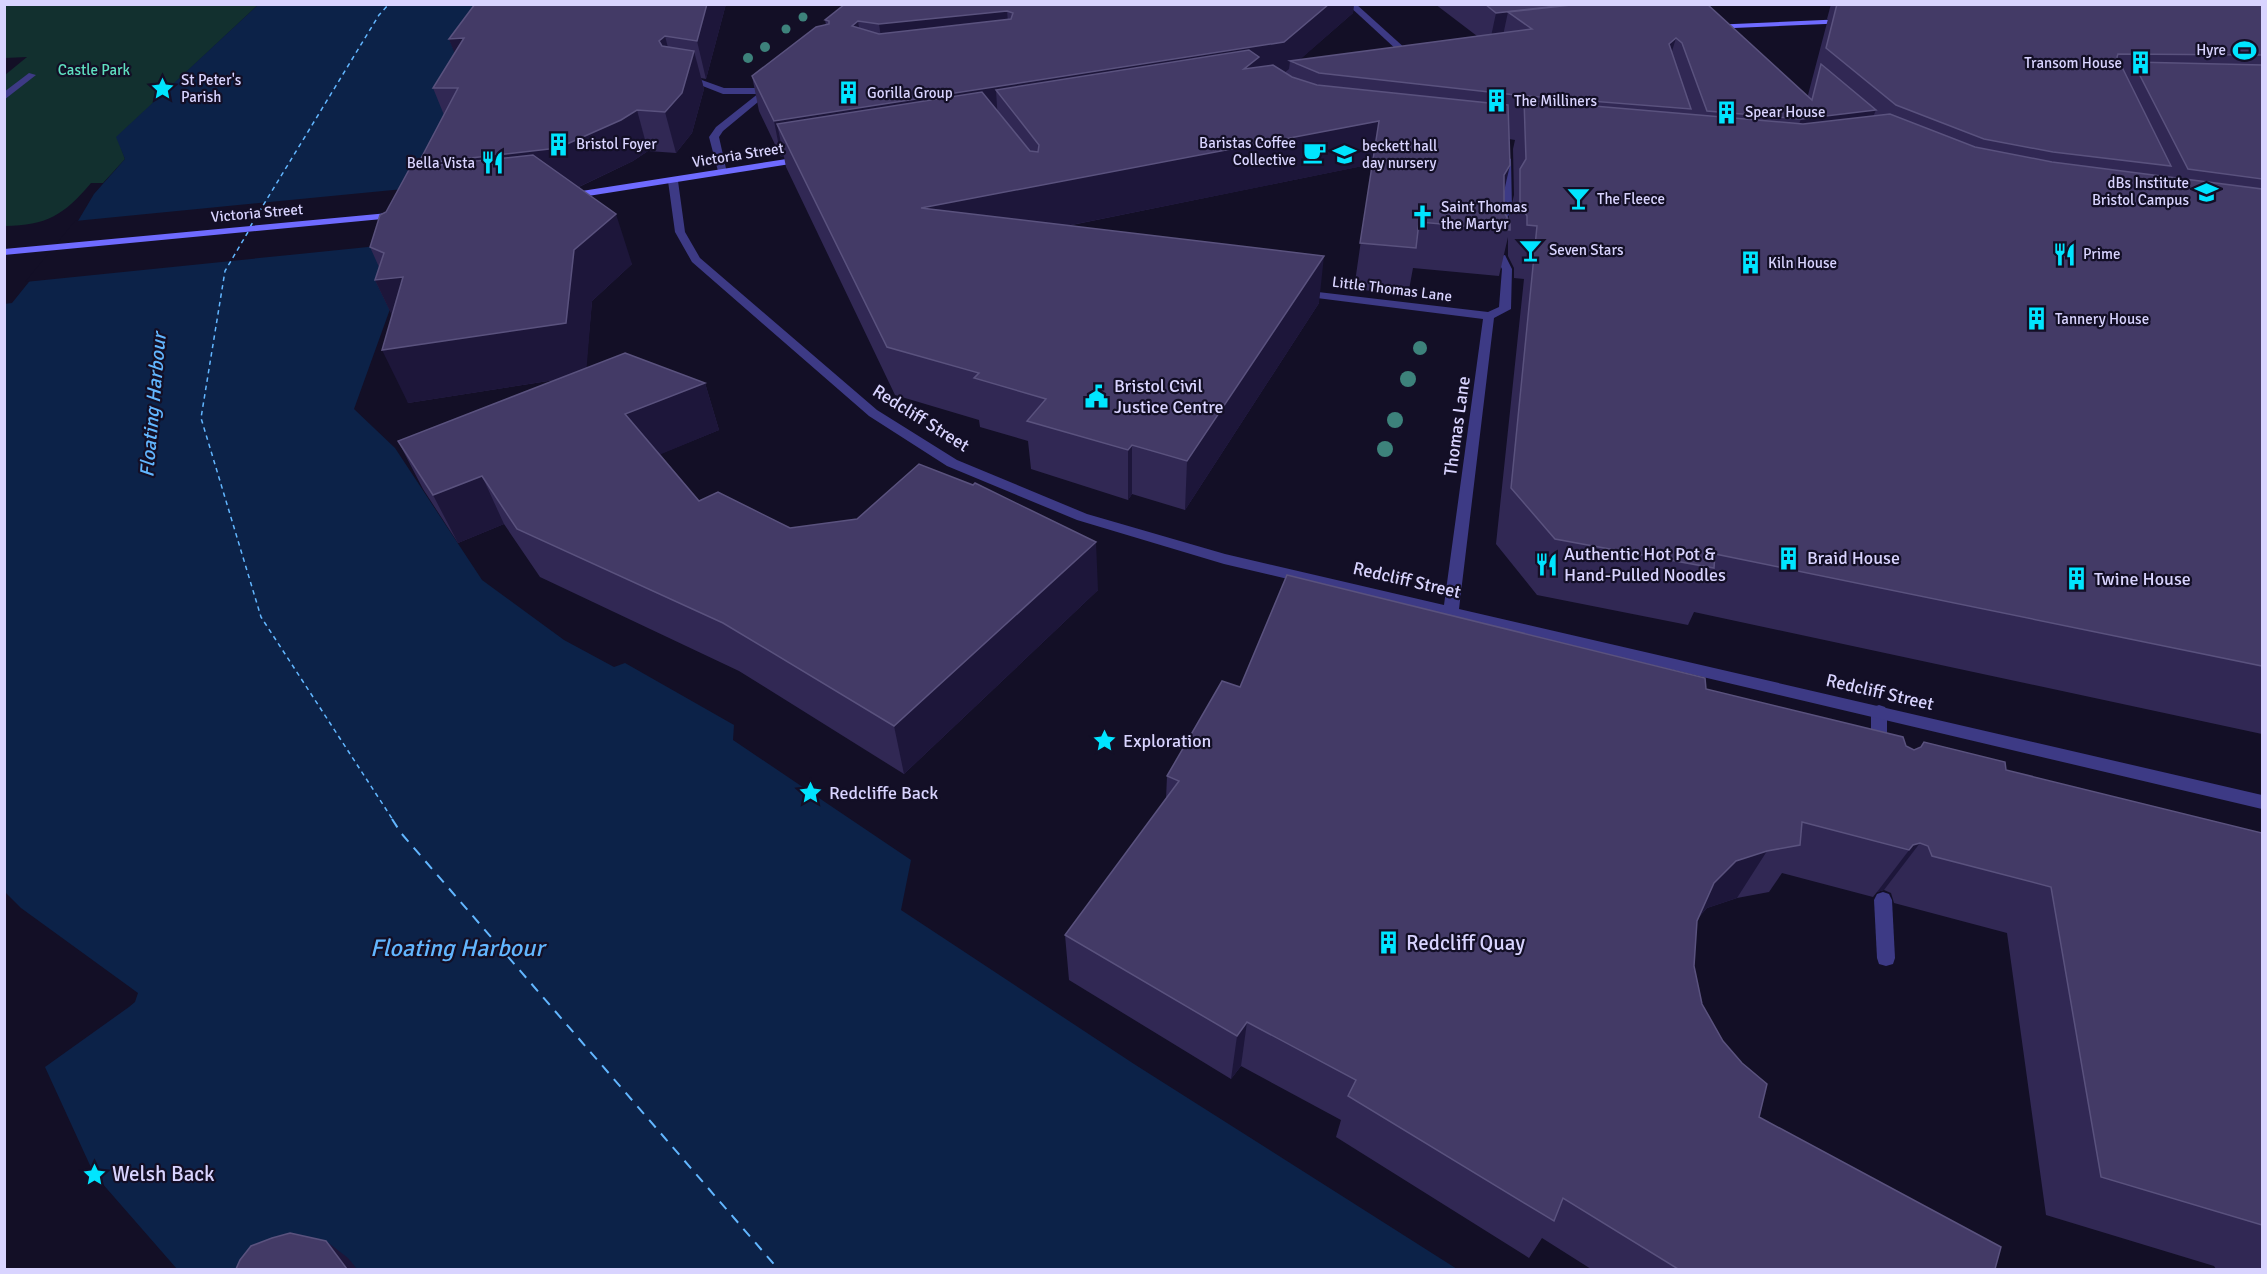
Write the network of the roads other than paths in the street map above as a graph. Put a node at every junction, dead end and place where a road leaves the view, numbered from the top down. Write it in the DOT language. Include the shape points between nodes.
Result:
graph roads {
  1 [pos="1352,4"];
  2 [pos="1854,21"];
  3 [pos="1722,26"];
  4 [pos="1698,29"];
  5 [pos="1736,39"];
  6 [pos="1425,59"];
  7 [pos="1414,61"];
  8 [pos="1403,62"];
  9 [pos="32,75"];
  10 [pos="675,80"];
  11 [pos="777,83"];
  12 [pos="767,91"];
  13 [pos="4,98"];
  14 [pos="1506,144"];
  15 [pos="813,158"];
  16 [pos="722,172"];
  17 [pos="673,181"];
  18 [pos="562,197"];
  19 [pos="406,214"];
  20 [pos="1502,219"];
  21 [pos="4,252"];
  22 [pos="1501,256"];
  23 [pos="1292,292"];
  24 [pos="1489,316"];
  25 [pos="1450,610"];
  26 [pos="1879,711"];
  27 [pos="1880,766"];
  28 [pos="2262,802"];
  29 [pos="1883,900"];
  30 [pos="1886,958"];
  1 -- 7 [label="street"];
  2 -- 3 [label="main road"];
  3 -- 4 [label="main road"];
  3 -- 5 [label="street"];
  6 -- 7 [label="main road"];
  7 -- 8 [label="main road"];
  9 -- 13 [label="street"];
  10 -- 12 [label="street" via="696,81 723,92"];
  11 -- 12 [label="street"];
  12 -- 16 [label="street" via="714,137"];
  14 -- 20 [label="street" via="1508,210"];
  15 -- 16 [label="main road, Victoria Street"];
  16 -- 17 [label="main road, Victoria Street"];
  17 -- 18 [label="main road, Victoria Street"];
  17 -- 25 [label="street, Redcliff Street" via="680,232 696,260 873,413 952,463 1093,520 1224,559"];
  19 -- 21 [label="main road, Victoria Street"];
  22 -- 24 [label="street" via="1507,269 1504,309"];
  23 -- 24 [label="street, Little Thomas Lane"];
  24 -- 25 [label="street, Thomas Lane"];
  25 -- 26 [label="street, Redcliff Street"];
  26 -- 27 [label="street"];
  26 -- 28 [label="street, Redcliff Street"];
  29 -- 30 [label="street"];
}
